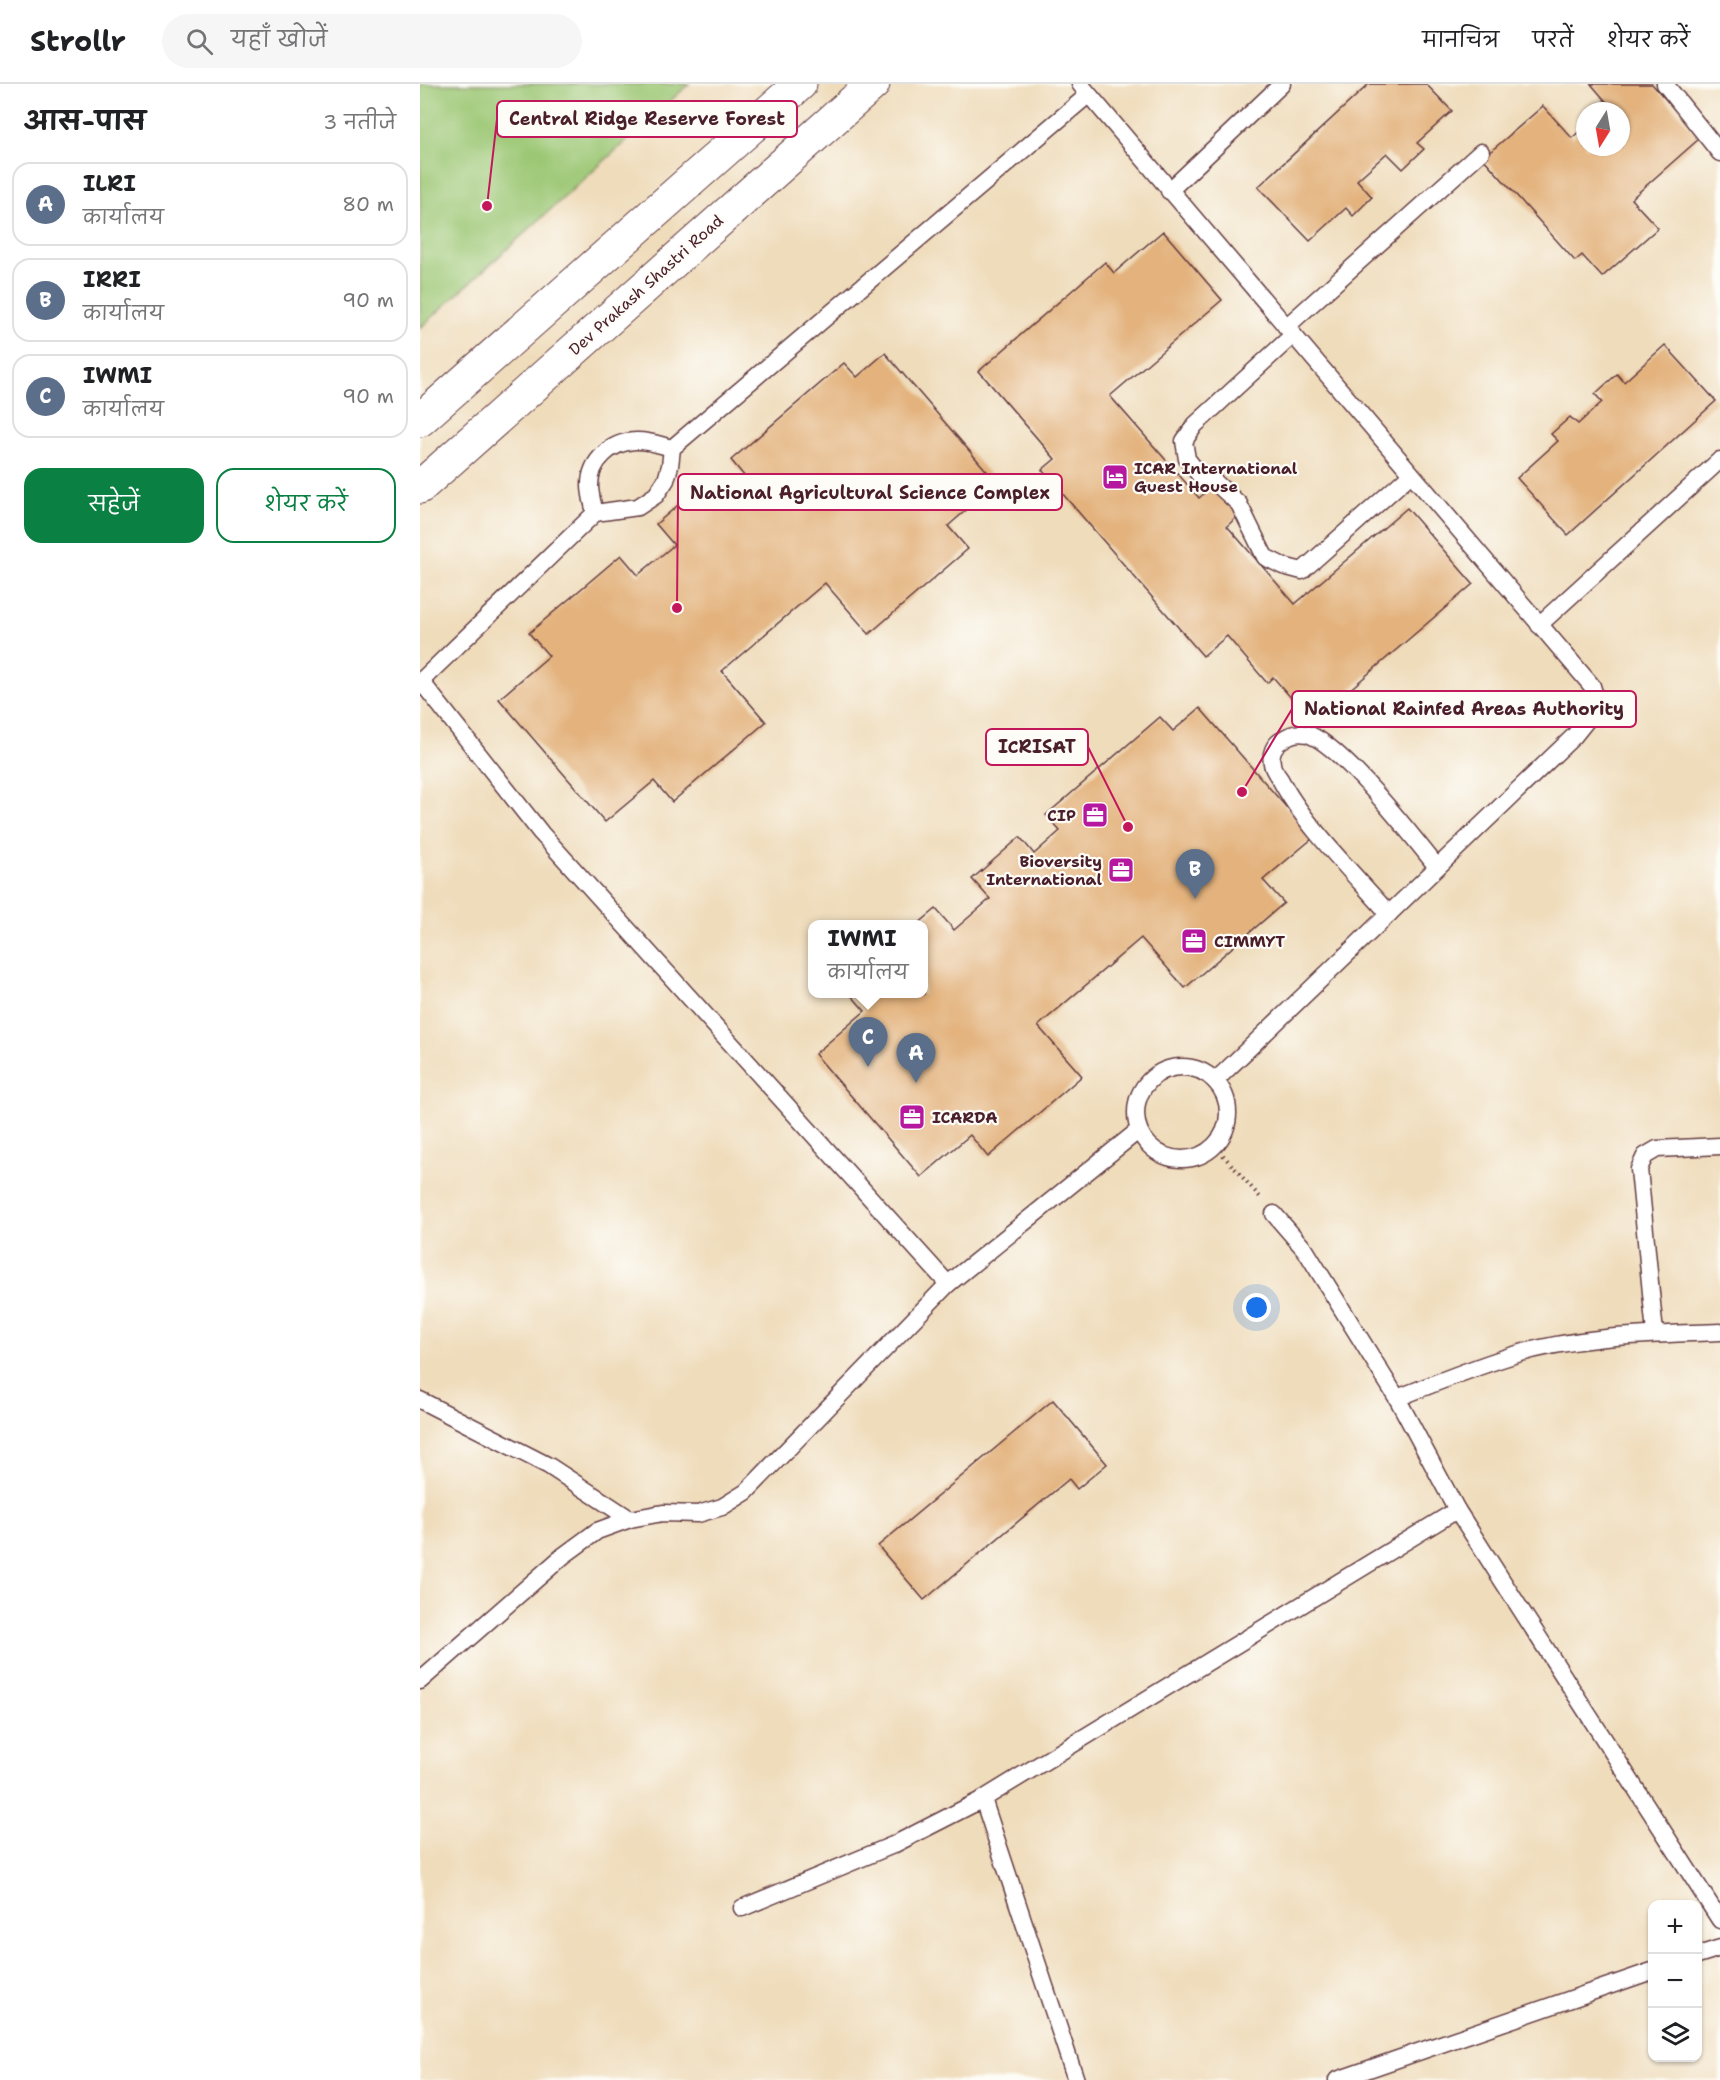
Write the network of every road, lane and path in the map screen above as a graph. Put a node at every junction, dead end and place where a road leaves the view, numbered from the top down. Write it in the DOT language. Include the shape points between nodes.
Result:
graph roads {
  1 [pos="800,84"];
  2 [pos="873,84"];
  3 [pos="1282,84"];
  4 [pos="1665,84"];
  5 [pos="1084,89"];
  6 [pos="1481,152"];
  7 [pos="1720,153"];
  8 [pos="1169,190"];
  9 [pos="1289,331"];
  10 [pos="420,420"];
  11 [pos="672,448"];
  12 [pos="1720,460"];
  13 [pos="1411,474"];
  14 [pos="420,487"];
  15 [pos="595,513"];
  16 [pos="1539,625"];
  17 [pos="420,681"];
  18 [pos="1437,867"];
  19 [pos="1389,914"];
  20 [pos="1215,1081"];
  21 [pos="1139,1130"];
  22 [pos="1215,1146"];
  23 [pos="1720,1146"];
  24 [pos="1274,1214"];
  25 [pos="948,1284"];
  26 [pos="1720,1332"];
  27 [pos="1655,1334"];
  28 [pos="1397,1398"];
  29 [pos="420,1400"];
  30 [pos="1457,1510"];
  31 [pos="630,1519"];
  32 [pos="420,1681"];
  33 [pos="983,1799"];
  34 [pos="742,1908"];
  35 [pos="1720,1920"];
  36 [pos="1720,1948"];
  37 [pos="1701,1954"];
  38 [pos="1648,1973"];
  39 [pos="1076,2080"];
  40 [pos="1337,2080"];
  1 -- 10 [label="street"];
  2 -- 14 [label="street, Dev Prakash Shastri Road"];
  3 -- 8 [label="lane"];
  4 -- 7 [label="lane"];
  5 -- 8 [label="lane"];
  5 -- 11 [label="lane"];
  6 -- 9 [label="lane"];
  8 -- 9 [label="lane"];
  9 -- 13 [label="lane"];
  9 -- 13 [label="lane" via="1184,441 1187,459 1202,478 1216,483 1239,504 1265,557 1302,571"];
  11 -- 15 [label="lane" via="666,480 656,495 638,507"];
  11 -- 15 [label="lane" via="635,441 615,446 601,456 592,471 590,485"];
  12 -- 16 [label="lane"];
  13 -- 16 [label="lane"];
  15 -- 17 [label="lane"];
  16 -- 18 [label="lane" via="1592,687 1597,703 1574,736"];
  17 -- 25 [label="lane" via="541,833"];
  18 -- 19 [label="lane"];
  18 -- 19 [label="lane" via="1340,756 1308,735 1293,733 1276,743 1271,764 1287,793"];
  19 -- 20 [label="lane"];
  20 -- 21 [label="lane" via="1187,1067 1157,1075 1145,1085 1138,1099"];
  20 -- 22 [label="lane" via="1224,1092 1228,1107 1228,1121"];
  21 -- 22 [label="lane" via="1159,1153 1173,1158 1202,1155"];
  21 -- 25 [label="lane"];
  22 -- 24 [label="path"];
  23 -- 27 [label="lane" via="1657,1149 1645,1156 1639,1169"];
  24 -- 28 [label="lane" via="1306,1251"];
  25 -- 31 [label="lane" via="746,1492 722,1507 698,1514 663,1513"];
  26 -- 27 [label="lane"];
  27 -- 28 [label="lane" via="1562,1344 1515,1354"];
  28 -- 30 [label="lane"];
  29 -- 31 [label="lane" via="549,1466"];
  30 -- 33 [label="lane"];
  30 -- 35 [label="lane"];
  31 -- 32 [label="lane" via="597,1531 563,1556"];
  33 -- 34 [label="lane" via="893,1845"];
  33 -- 39 [label="lane"];
  36 -- 37 [label="lane"];
  38 -- 40 [label="lane"];
}
